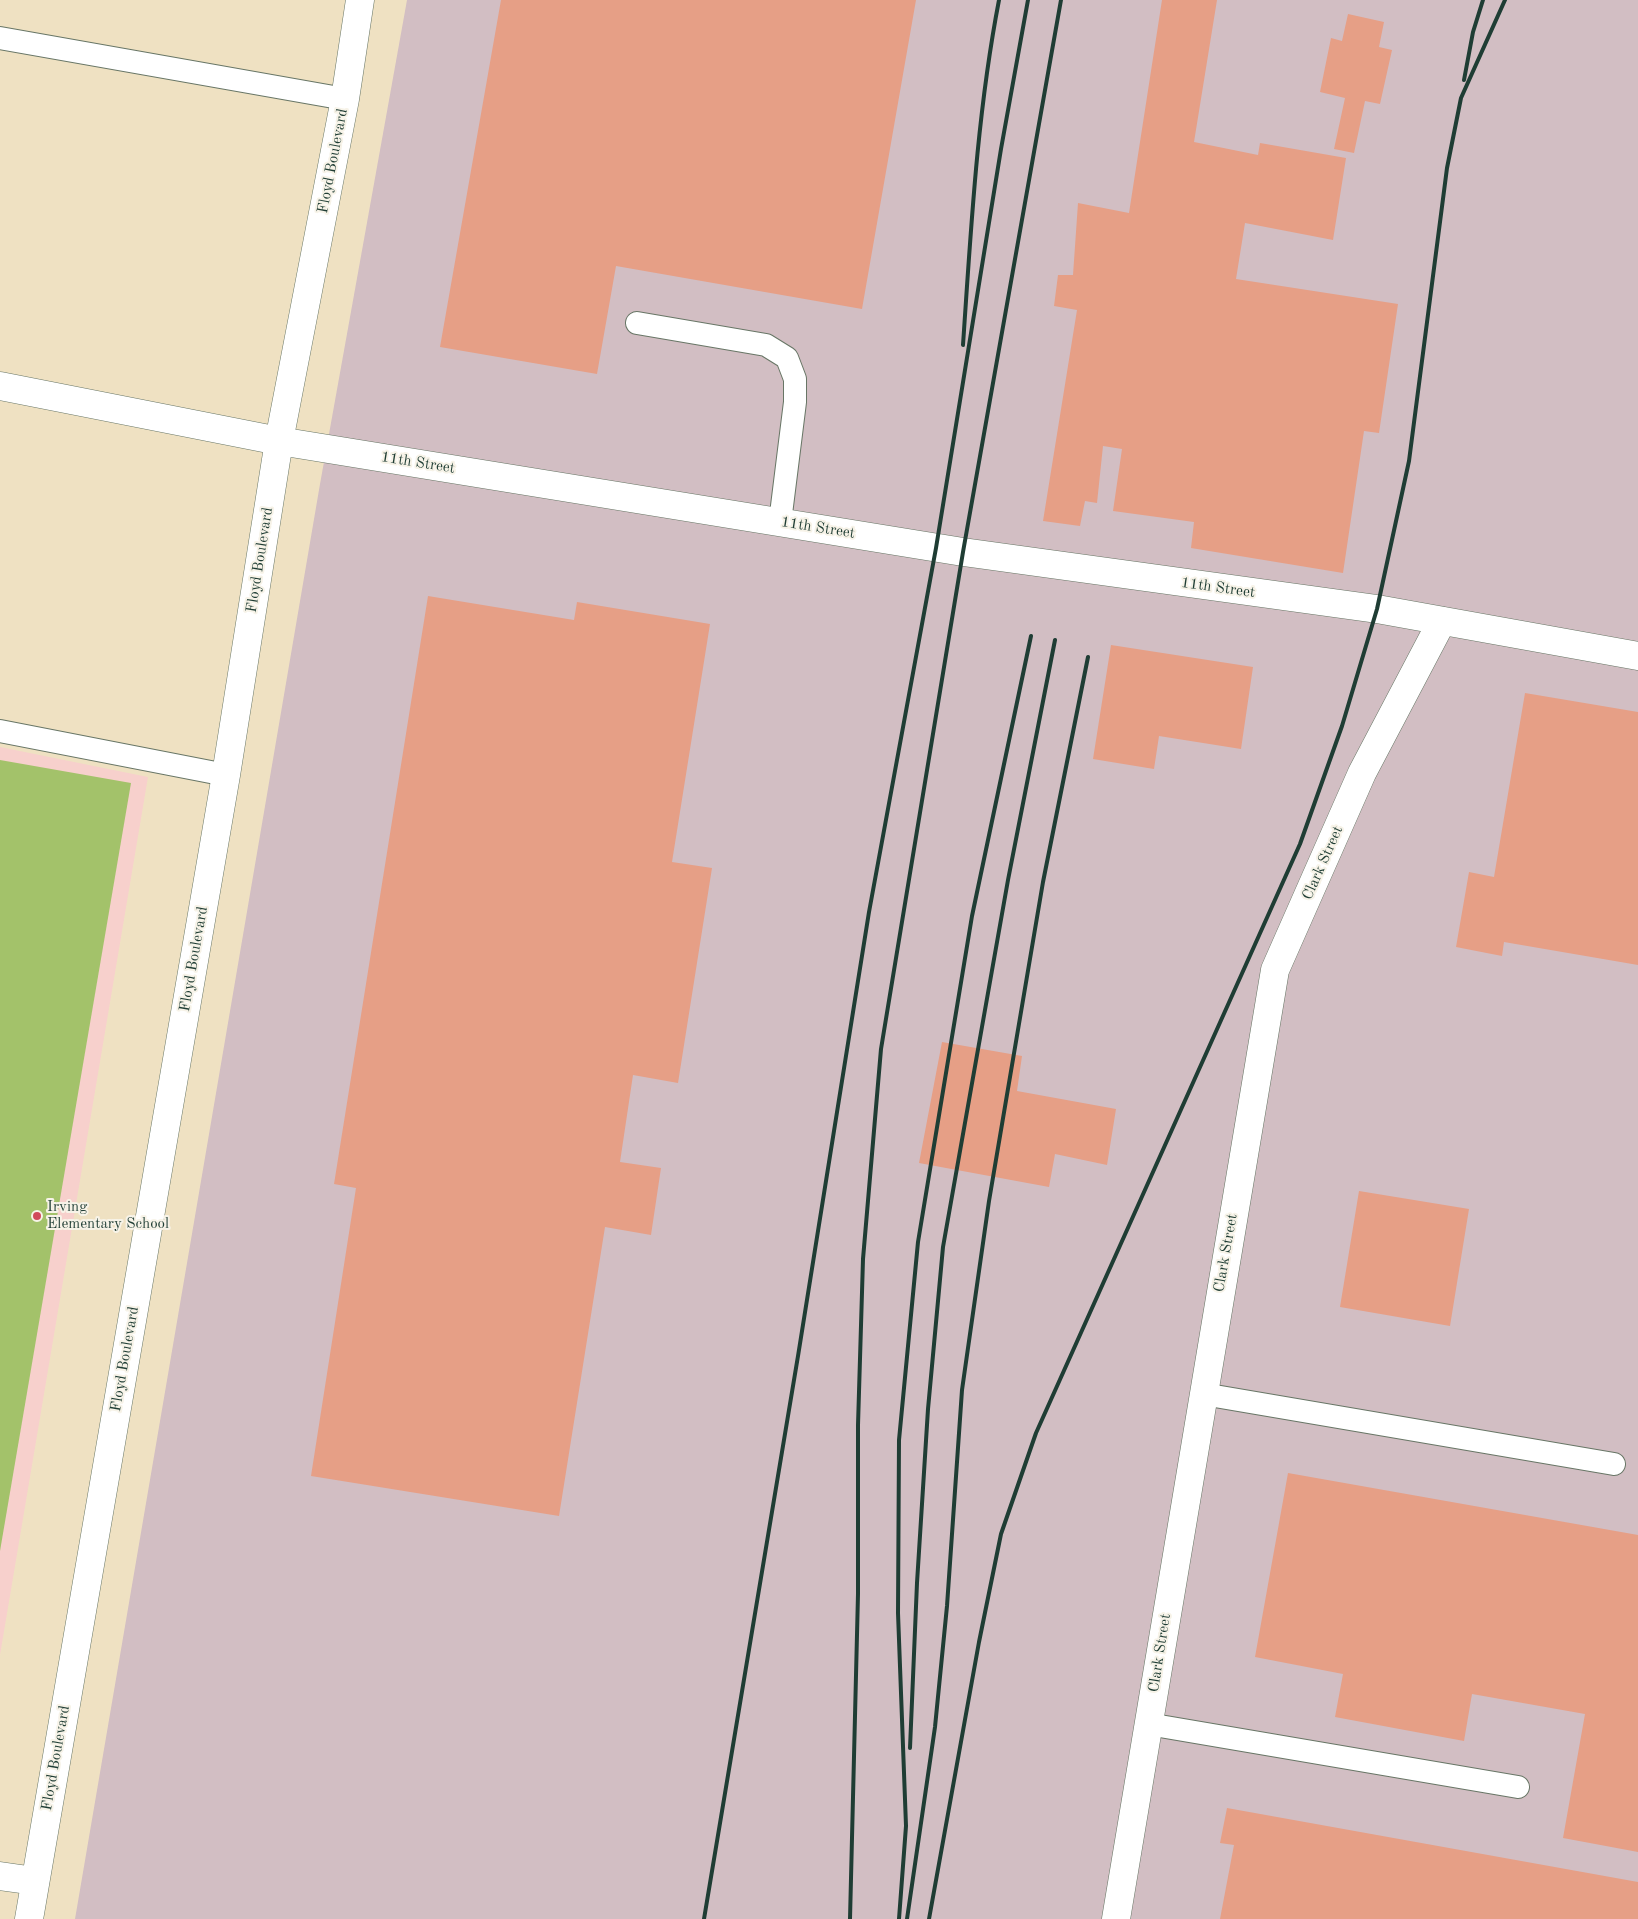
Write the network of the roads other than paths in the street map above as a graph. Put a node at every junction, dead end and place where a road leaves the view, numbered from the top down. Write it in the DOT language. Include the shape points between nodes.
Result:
graph roads {
  1 [pos="360,0"];
  2 [pos="0,38"];
  3 [pos="345,98"];
  4 [pos="637,323"];
  5 [pos="0,386"];
  6 [pos="279,441"];
  7 [pos="780,522"];
  8 [pos="1442,621"];
  9 [pos="1638,656"];
  10 [pos="0,731"];
  11 [pos="226,775"];
  12 [pos="1203,1394"];
  13 [pos="1614,1464"];
  14 [pos="1148,1724"];
  15 [pos="1518,1787"];
  16 [pos="0,1876"];
  17 [pos="35,1881"];
  18 [pos="29,1919"];
  19 [pos="1116,1919"];
  1 -- 3 [label="main road, Floyd Boulevard"];
  2 -- 3 [label="lane"];
  3 -- 6 [label="main road, Floyd Boulevard"];
  4 -- 7 [label="lane" via="766,345 787,358 795,380 795,402"];
  5 -- 6 [label="main road, 11th Street"];
  6 -- 7 [label="main road, 11th Street"];
  6 -- 11 [label="main road, Floyd Boulevard"];
  7 -- 8 [label="main road, 11th Street" via="962,552"];
  8 -- 9 [label="main road, 11th Street"];
  8 -- 12 [label="main road, Clark Street" via="1362,773 1275,970"];
  10 -- 11 [label="lane"];
  11 -- 17 [label="main road, Floyd Boulevard"];
  12 -- 13 [label="lane"];
  12 -- 14 [label="main road, Clark Street"];
  14 -- 15 [label="lane"];
  14 -- 19 [label="main road, Clark Street"];
  16 -- 17 [label="main road"];
  17 -- 18 [label="main road, Floyd Boulevard"];
}
